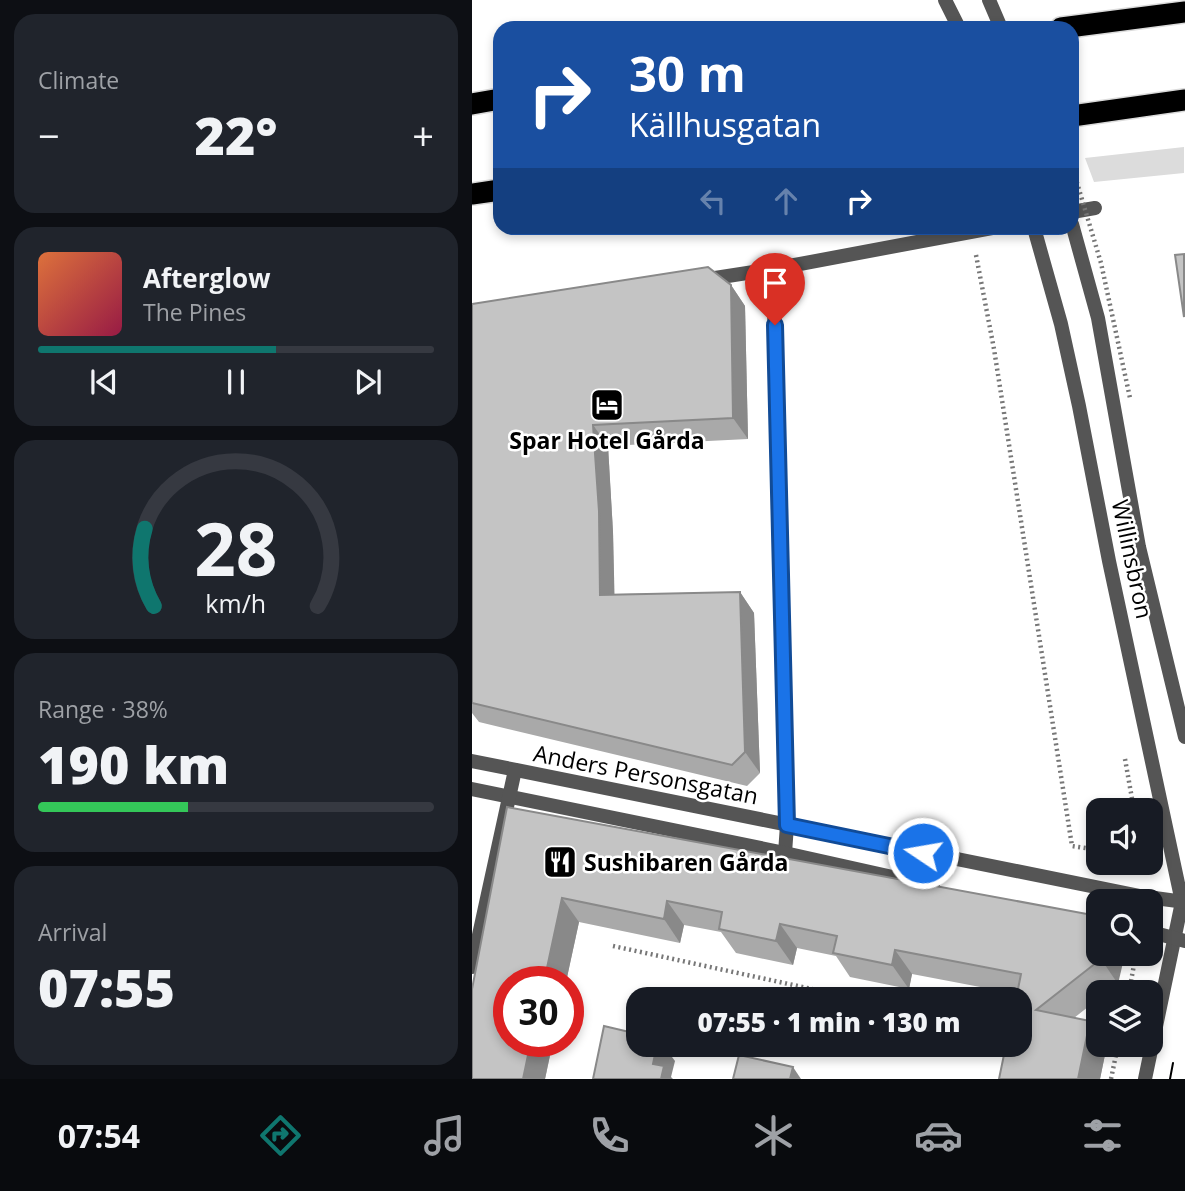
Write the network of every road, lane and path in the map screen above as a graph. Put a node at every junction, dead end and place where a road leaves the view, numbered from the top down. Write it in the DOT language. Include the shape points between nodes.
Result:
graph roads {
  1 [pos="945,0"];
  2 [pos="989,0"];
  3 [pos="1184,1"];
  4 [pos="1184,12"];
  5 [pos="955,21"];
  6 [pos="997,21"];
  7 [pos="1086,25"];
  8 [pos="1079,26"];
  9 [pos="493,100"];
  10 [pos="1184,100"];
  11 [pos="472,104"];
  12 [pos="1079,115"];
  13 [pos="1079,189"];
  14 [pos="493,191"];
  15 [pos="472,194"];
  16 [pos="1095,208"];
  17 [pos="1079,211"];
  18 [pos="955,235"];
  19 [pos="972,235"];
  20 [pos="1036,235"];
  21 [pos="1075,235"];
  22 [pos="774,269"];
  23 [pos="691,282"];
  24 [pos="1130,398"];
  25 [pos="1184,737"];
  26 [pos="472,761"];
  27 [pos="515,770"];
  28 [pos="472,789"];
  29 [pos="509,796"];
  30 [pos="787,825"];
  31 [pos="1086,848"];
  32 [pos="785,853"];
  33 [pos="942,888"];
  34 [pos="1183,902"];
  35 [pos="1180,939"];
  36 [pos="613,946"];
  37 [pos="472,967"];
  38 [pos="803,987"];
  39 [pos="1116,1057"];
  40 [pos="1111,1079"];
  41 [pos="1145,1079"];
  1 -- 5 [label="street"];
  2 -- 6 [label="street"];
  3 -- 7 [label="highway"];
  4 -- 7 [label="highway"];
  7 -- 8 [label="highway"];
  9 -- 11 [label="highway"];
  10 -- 12 [label="highway"];
  13 -- 24 [label="path, bridge" via="1101,263"];
  14 -- 15 [label="highway"];
  16 -- 17 [label="street"];
  18 -- 22 [label="street"];
  19 -- 31 [label="path" via="994,349 1072,846"];
  20 -- 34 [label="street, Willinsbron" via="1061,324"];
  21 -- 25 [label="street, Willinsbron" via="1098,318 1139,547"];
  22 -- 23 [label="street"];
  22 -- 30 [label="street"];
  26 -- 27 [label="street, Anders Personsgatan"];
  27 -- 29 [label="street"];
  27 -- 30 [label="street, Anders Personsgatan"];
  28 -- 29 [label="street"];
  29 -- 32 [label="street"];
  29 -- 37 [label="street"];
  30 -- 32 [label="street"];
  30 -- 34 [label="street, Anders Personsgatan"];
  32 -- 33 [label="street"];
  34 -- 35 [label="street"];
  35 -- 41 [label="street"];
  36 -- 38 [label="path"];
  39 -- 40 [label="path"];
}
